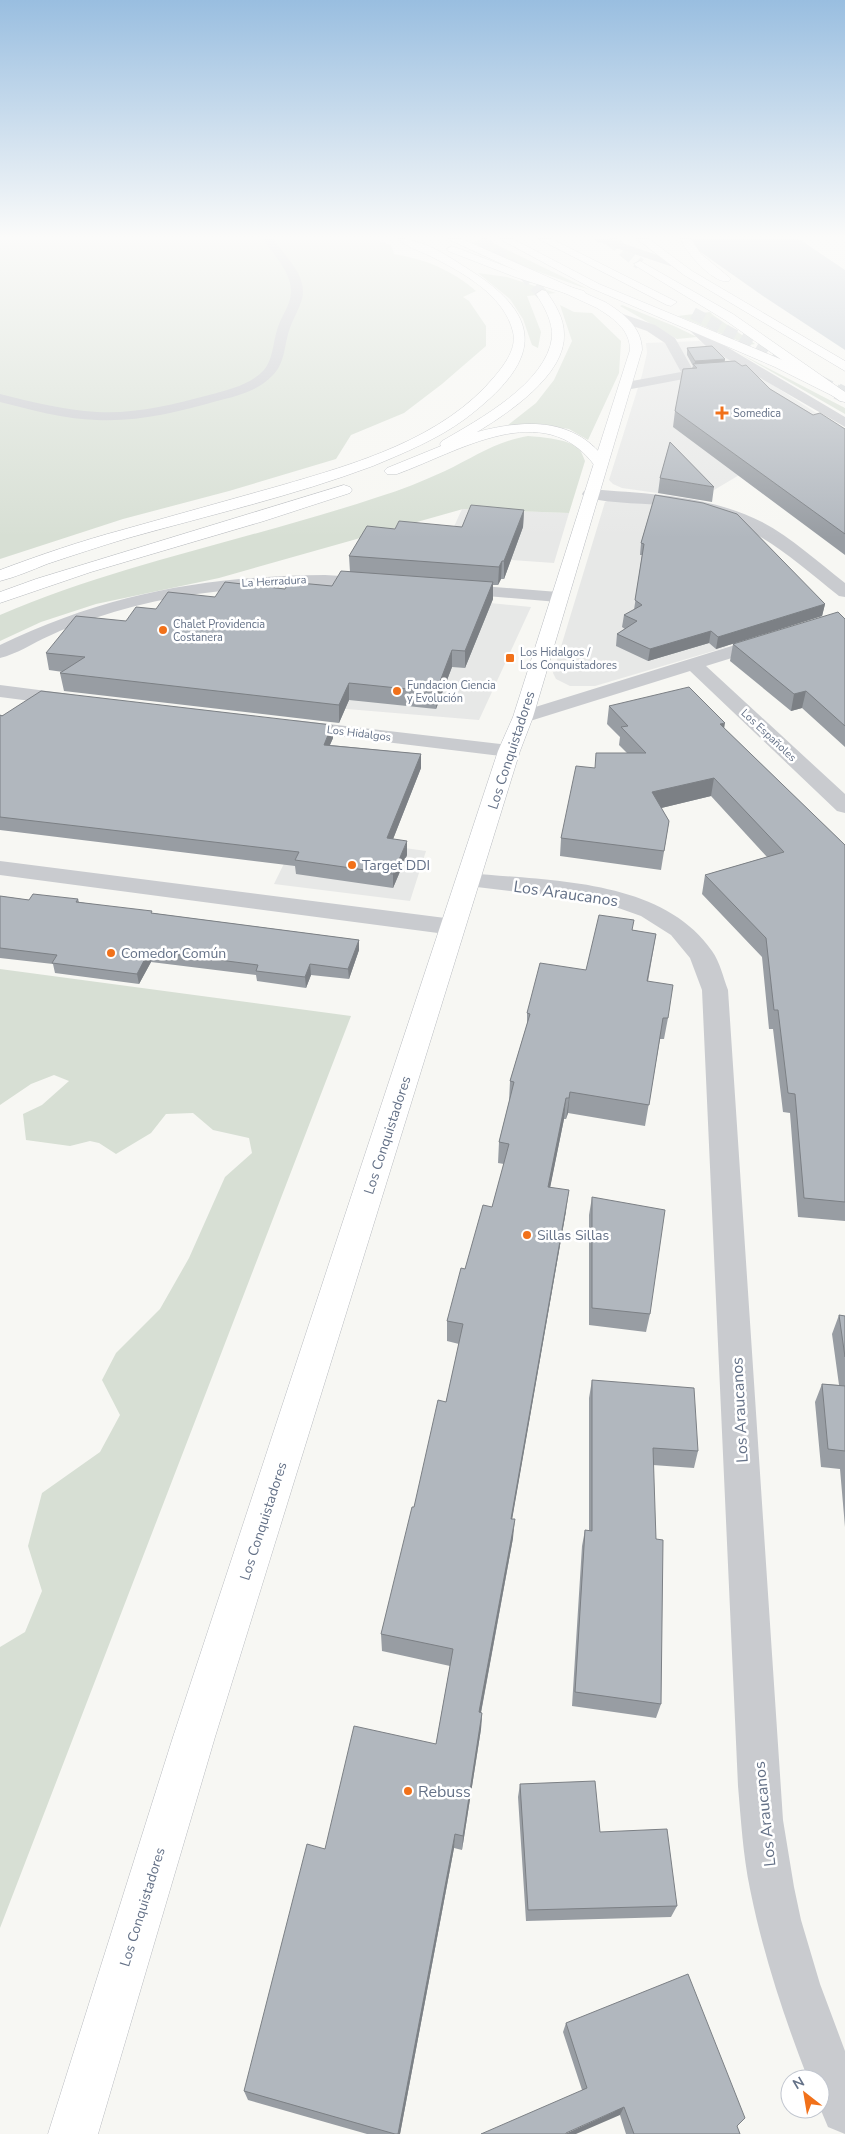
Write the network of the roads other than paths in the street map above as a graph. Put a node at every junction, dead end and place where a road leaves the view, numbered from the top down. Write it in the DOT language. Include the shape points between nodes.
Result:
graph roads {
  1 [pos="281,339"];
  2 [pos="520,339"];
  3 [pos="558,339"];
  4 [pos="634,339"];
  5 [pos="666,339"];
  6 [pos="699,339"];
  7 [pos="720,339"];
  8 [pos="760,339"];
  9 [pos="801,339"];
  10 [pos="705,349"];
  11 [pos="676,353"];
  12 [pos="845,367"];
  13 [pos="733,372"];
  14 [pos="689,374"];
  15 [pos="773,378"];
  16 [pos="626,386"];
  17 [pos="0,398"];
  18 [pos="845,398"];
  19 [pos="845,423"];
  20 [pos="600,463"];
  21 [pos="392,471"];
  22 [pos="376,477"];
  23 [pos="355,486"];
  24 [pos="590,494"];
  25 [pos="0,576"];
  26 [pos="393,584"];
  27 [pos="441,588"];
  28 [pos="845,592"];
  29 [pos="558,597"];
  30 [pos="0,598"];
  31 [pos="788,635"];
  32 [pos="0,652"];
  33 [pos="693,664"];
  34 [pos="0,692"];
  35 [pos="89,702"];
  36 [pos="523,716"];
  37 [pos="277,724"];
  38 [pos="509,751"];
  39 [pos="845,806"];
  40 [pos="0,868"];
  41 [pos="468,880"];
  42 [pos="453,927"];
  43 [pos="845,2110"];
  44 [pos="73,2134"];
  1 -- 17 [label="street" via="275,361 268,372 253,383 196,403 153,412 100,416 61,412"];
  2 -- 25 [label="main road" via="520,345 511,363 496,385 473,406 418,440 349,469 74,549"];
  3 -- 21 [label="main road" via="548,362 518,396 487,420"];
  4 -- 16 [label="main road, Los Conquistadores" via="637,345"];
  5 -- 11 [label="street"];
  6 -- 10 [label="street"];
  7 -- 18 [label="main road" via="780,364"];
  8 -- 18 [label="main road"];
  9 -- 12 [label="main road"];
  10 -- 11 [label="street"];
  10 -- 13 [label="street"];
  10 -- 15 [label="street"];
  11 -- 14 [label="street"];
  13 -- 14 [label="street"];
  13 -- 15 [label="street"];
  14 -- 16 [label="street"];
  15 -- 19 [label="street"];
  16 -- 20 [label="main road, Los Conquistadores"];
  20 -- 21 [label="main road" via="591,449 576,438 553,431 523,428 484,435"];
  20 -- 24 [label="main road, Los Conquistadores"];
  21 -- 22 [label="main road"];
  23 -- 30 [label="main road" via="279,512 82,569"];
  24 -- 28 [label="street" via="684,504 737,518 767,532"];
  24 -- 29 [label="main road, Los Conquistadores"];
  26 -- 32 [label="street, La Herradura" via="294,579 190,588 86,614 49,627"];
  27 -- 29 [label="street"];
  29 -- 36 [label="main road, Los Conquistadores"];
  31 -- 33 [label="street"];
  33 -- 36 [label="street"];
  33 -- 39 [label="street, Los Españoles"];
  34 -- 35 [label="street"];
  36 -- 38 [label="main road, Los Conquistadores"];
  37 -- 38 [label="street, Los Hidalgos"];
  38 -- 41 [label="main road, Los Conquistadores"];
  40 -- 42 [label="street"];
  41 -- 42 [label="main road, Los Conquistadores"];
  41 -- 43 [label="street, Los Araucanos" via="585,893 629,903 683,932 701,952 712,975 716,990 759,1786 766,1854 796,1978"];
  42 -- 44 [label="main road, Los Conquistadores" via="194,1737"];
}
